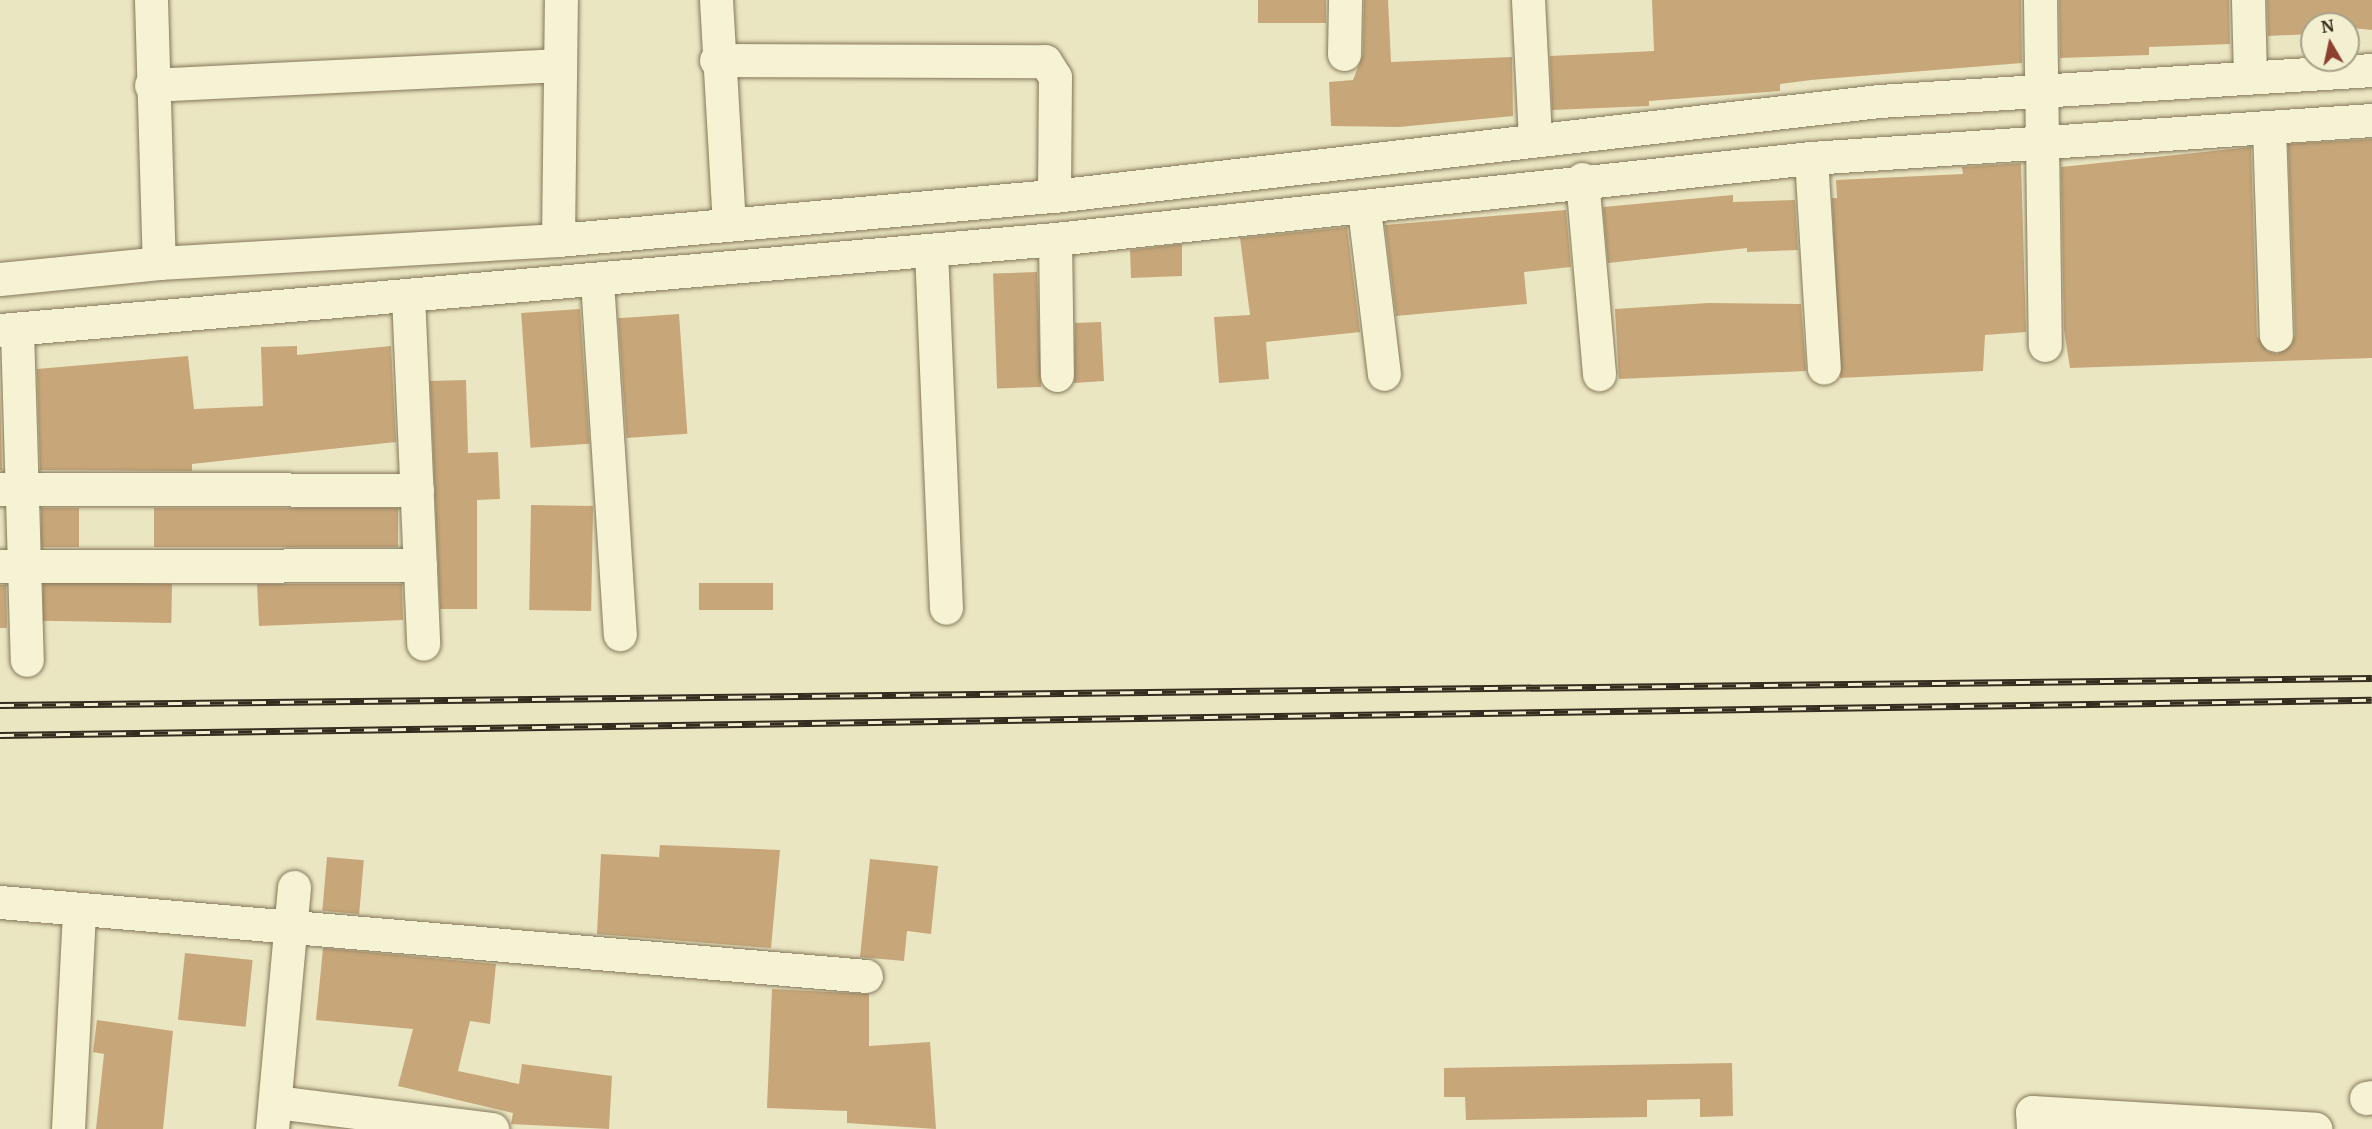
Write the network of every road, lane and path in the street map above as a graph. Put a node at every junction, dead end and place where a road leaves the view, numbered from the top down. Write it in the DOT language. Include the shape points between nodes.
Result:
graph roads {
  1 [pos="151,0"];
  2 [pos="561,0"];
  3 [pos="716,0"];
  4 [pos="1345,0"];
  5 [pos="1528,0"];
  6 [pos="2040,0"];
  7 [pos="2248,0"];
  8 [pos="1344,54"];
  9 [pos="716,60"];
  10 [pos="560,65"];
  11 [pos="2372,70"];
  12 [pos="2250,74"];
  13 [pos="151,85"];
  14 [pos="2041,88"];
  15 [pos="2372,120"];
  16 [pos="2269,128"];
  17 [pos="1535,140"];
  18 [pos="2043,141"];
  19 [pos="1811,158"];
  20 [pos="1582,180"];
  21 [pos="1054,196"];
  22 [pos="1364,209"];
  23 [pos="729,223"];
  24 [pos="558,240"];
  25 [pos="1056,240"];
  26 [pos="931,250"];
  27 [pos="159,263"];
  28 [pos="0,279"];
  29 [pos="597,281"];
  30 [pos="408,294"];
  31 [pos="9,330"];
  32 [pos="2276,335"];
  33 [pos="2045,345"];
  34 [pos="1824,368"];
  35 [pos="1384,374"];
  36 [pos="1599,374"];
  37 [pos="1057,375"];
  38 [pos="12,489"];
  39 [pos="417,490"];
  40 [pos="420,565"];
  41 [pos="13,566"];
  42 [pos="946,608"];
  43 [pos="620,634"];
  44 [pos="423,644"];
  45 [pos="27,660"];
  46 [pos="294,886"];
  47 [pos="0,902"];
  48 [pos="79,909"];
  49 [pos="290,923"];
  50 [pos="866,976"];
  51 [pos="274,1116"];
  52 [pos="68,1129"];
  53 [pos="492,1129"];
  54 [pos="2033,1129"];
  55 [pos="2315,1129"];
  1 -- 13 [label="street"];
  2 -- 10 [label="street"];
  3 -- 9 [label="street"];
  4 -- 8 [label="street"];
  5 -- 17 [label="street"];
  6 -- 14 [label="street"];
  7 -- 12 [label="street"];
  9 -- 21 [label="street" via="1046,61 1055,76"];
  9 -- 23 [label="street"];
  10 -- 13 [label="street"];
  10 -- 24 [label="street"];
  11 -- 12 [label="street"];
  12 -- 14 [label="street"];
  13 -- 27 [label="street"];
  14 -- 17 [label="street"];
  14 -- 18 [label="street"];
  15 -- 16 [label="street"];
  16 -- 18 [label="street"];
  16 -- 32 [label="street"];
  17 -- 21 [label="street"];
  18 -- 19 [label="street"];
  18 -- 33 [label="street"];
  19 -- 20 [label="street"];
  19 -- 34 [label="street"];
  20 -- 22 [label="street"];
  20 -- 36 [label="street"];
  21 -- 23 [label="street"];
  22 -- 25 [label="street"];
  22 -- 35 [label="street"];
  23 -- 24 [label="street"];
  24 -- 27 [label="street"];
  25 -- 26 [label="street"];
  25 -- 37 [label="street"];
  26 -- 29 [label="street"];
  26 -- 42 [label="street"];
  27 -- 28 [label="street"];
  29 -- 30 [label="street"];
  29 -- 43 [label="street"];
  30 -- 31 [label="street"];
  30 -- 39 [label="street"];
  31 -- 38 [label="street"];
  38 -- 39 [label="street"];
  38 -- 41 [label="street"];
  39 -- 40 [label="street"];
  40 -- 41 [label="street"];
  40 -- 44 [label="street"];
  41 -- 45 [label="street"];
  46 -- 49 [label="street"];
  47 -- 48 [label="street"];
  48 -- 49 [label="street"];
  48 -- 52 [label="street"];
  49 -- 50 [label="street"];
  49 -- 51 [label="street"];
  51 -- 53 [label="street"];
  54 -- 55 [label="street" via="2032,1113"];
}
